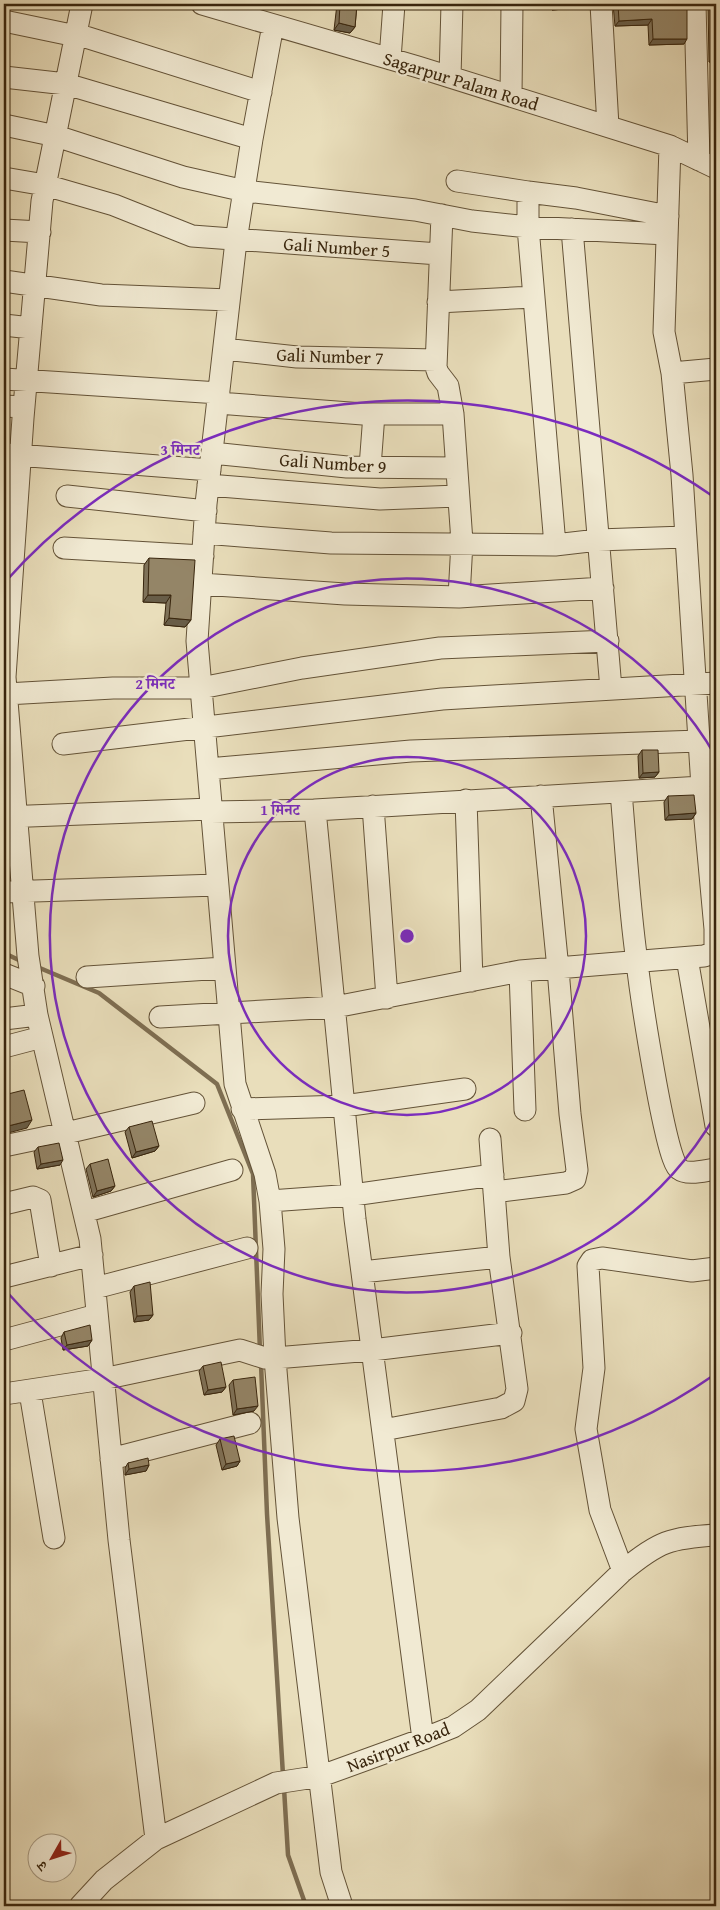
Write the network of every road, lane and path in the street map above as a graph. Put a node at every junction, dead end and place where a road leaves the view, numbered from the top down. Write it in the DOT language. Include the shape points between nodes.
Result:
graph roads {
  1 [pos="82,4"];
  2 [pos="202,4"];
  3 [pos="394,4"];
  4 [pos="452,4"];
  5 [pos="512,4"];
  6 [pos="601,4"];
  7 [pos="695,4"];
  8 [pos="267,17"];
  9 [pos="4,21"];
  10 [pos="76,35"];
  11 [pos="390,59"];
  12 [pos="4,77"];
  13 [pos="450,77"];
  14 [pos="66,84"];
  15 [pos="261,92"];
  16 [pos="511,96"];
  17 [pos="4,125"];
  18 [pos="608,126"];
  19 [pos="56,136"];
  20 [pos="252,139"];
  21 [pos="670,146"];
  22 [pos="708,164"];
  23 [pos="4,178"];
  24 [pos="456,181"];
  25 [pos="45,185"];
  26 [pos="245,191"];
  27 [pos="528,192"];
  28 [pos="442,215"];
  29 [pos="667,225"];
  30 [pos="528,227"];
  31 [pos="572,229"];
  32 [pos="4,230"];
  33 [pos="40,232"];
  34 [pos="236,240"];
  35 [pos="439,254"];
  36 [pos="4,281"];
  37 [pos="35,284"];
  38 [pos="534,298"];
  39 [pos="229,300"];
  40 [pos="438,302"];
  41 [pos="4,325"];
  42 [pos="31,328"];
  43 [pos="224,348"];
  44 [pos="436,360"];
  45 [pos="716,369"];
  46 [pos="672,373"];
  47 [pos="4,379"];
  48 [pos="27,381"];
  49 [pos="218,398"];
  50 [pos="14,407"];
  51 [pos="374,414"];
  52 [pos="453,414"];
  53 [pos="12,454"];
  54 [pos="370,467"];
  55 [pos="455,468"];
  56 [pos="210,469"];
  57 [pos="67,496"];
  58 [pos="458,496"];
  59 [pos="206,511"];
  60 [pos="204,534"];
  61 [pos="686,537"];
  62 [pos="598,540"];
  63 [pos="462,545"];
  64 [pos="555,545"];
  65 [pos="64,548"];
  66 [pos="203,556"];
  67 [pos="201,584"];
  68 [pos="604,588"];
  69 [pos="459,597"];
  70 [pos="608,641"];
  71 [pos="5,646"];
  72 [pos="706,683"];
  73 [pos="201,688"];
  74 [pos="611,689"];
  75 [pos="6,694"];
  76 [pos="6,726"];
  77 [pos="204,729"];
  78 [pos="699,741"];
  79 [pos="63,744"];
  80 [pos="208,769"];
  81 [pos="702,787"];
  82 [pos="621,792"];
  83 [pos="541,796"];
  84 [pos="466,800"];
  85 [pos="373,806"];
  86 [pos="211,809"];
  87 [pos="315,810"];
  88 [pos="10,817"];
  89 [pos="217,885"];
  90 [pos="14,892"];
  91 [pos="716,929"];
  92 [pos="687,958"];
  93 [pos="637,962"];
  94 [pos="224,968"];
  95 [pos="558,969"];
  96 [pos="520,971"];
  97 [pos="4,974"];
  98 [pos="87,977"];
  99 [pos="32,981"];
  100 [pos="472,981"];
  101 [pos="387,998"];
  102 [pos="335,1008"];
  103 [pos="229,1012"];
  104 [pos="37,1015"];
  105 [pos="160,1017"];
  106 [pos="4,1019"];
  107 [pos="42,1037"];
  108 [pos="4,1047"];
  109 [pos="465,1089"];
  110 [pos="194,1103"];
  111 [pos="344,1106"];
  112 [pos="242,1109"];
  113 [pos="525,1110"];
  114 [pos="715,1114"];
  115 [pos="66,1133"];
  116 [pos="490,1139"];
  117 [pos="4,1146"];
  118 [pos="716,1169"];
  119 [pos="232,1170"];
  120 [pos="494,1184"];
  121 [pos="353,1195"];
  122 [pos="270,1201"];
  123 [pos="4,1204"];
  124 [pos="84,1212"];
  125 [pos="247,1248"];
  126 [pos="92,1256"];
  127 [pos="499,1257"];
  128 [pos="51,1266"];
  129 [pos="716,1268"];
  130 [pos="362,1272"];
  131 [pos="4,1277"];
  132 [pos="95,1288"];
  133 [pos="97,1314"];
  134 [pos="511,1333"];
  135 [pos="4,1340"];
  136 [pos="372,1350"];
  137 [pos="262,1355"];
  138 [pos="103,1379"];
  139 [pos="30,1392"];
  140 [pos="4,1394"];
  141 [pos="250,1423"];
  142 [pos="383,1430"];
  143 [pos="111,1459"];
  144 [pos="716,1535"];
  145 [pos="54,1538"];
  146 [pos="623,1571"];
  147 [pos="423,1740"];
  148 [pos="313,1777"];
  149 [pos="156,1839"];
  150 [pos="80,1906"];
  151 [pos="342,1906"];
  1 -- 10 [label="street"];
  2 -- 8 [label="street, Sagarpur Palam Road"];
  3 -- 11 [label="street"];
  4 -- 13 [label="street"];
  5 -- 16 [label="street"];
  6 -- 18 [label="street"];
  7 -- 22 [label="street"];
  8 -- 11 [label="street, Sagarpur Palam Road"];
  8 -- 15 [label="street"];
  9 -- 10 [label="street"];
  10 -- 14 [label="street"];
  10 -- 15 [label="street"];
  11 -- 13 [label="street, Sagarpur Palam Road"];
  12 -- 14 [label="street"];
  13 -- 16 [label="street, Sagarpur Palam Road"];
  14 -- 19 [label="street"];
  14 -- 20 [label="street"];
  15 -- 20 [label="street"];
  16 -- 18 [label="street, Sagarpur Palam Road"];
  17 -- 19 [label="street"];
  18 -- 21 [label="street, Sagarpur Palam Road"];
  19 -- 25 [label="street"];
  19 -- 26 [label="street" via="183,177"];
  20 -- 26 [label="street"];
  21 -- 22 [label="street, Sagarpur Palam Road"];
  21 -- 29 [label="street"];
  23 -- 25 [label="street, Gali Number 5"];
  24 -- 27 [label="street"];
  25 -- 33 [label="street"];
  25 -- 34 [label="street, Gali Number 5" via="114,204 192,236"];
  26 -- 28 [label="street"];
  26 -- 34 [label="street"];
  27 -- 29 [label="street" via="576,198"];
  27 -- 30 [label="street"];
  28 -- 30 [label="street"];
  28 -- 35 [label="street"];
  29 -- 31 [label="street"];
  29 -- 46 [label="street" via="664,332"];
  30 -- 31 [label="street"];
  30 -- 38 [label="street"];
  31 -- 62 [label="street"];
  32 -- 33 [label="street"];
  33 -- 37 [label="street"];
  34 -- 35 [label="street, Gali Number 5"];
  34 -- 39 [label="street"];
  35 -- 40 [label="street"];
  36 -- 37 [label="street"];
  37 -- 39 [label="street" via="101,295"];
  37 -- 42 [label="street"];
  38 -- 40 [label="street"];
  38 -- 64 [label="street"];
  39 -- 43 [label="street"];
  40 -- 44 [label="street"];
  41 -- 42 [label="street"];
  42 -- 48 [label="street"];
  43 -- 44 [label="street, Gali Number 7" via="297,357"];
  43 -- 49 [label="street"];
  44 -- 52 [label="street" via="438,373 448,386"];
  45 -- 46 [label="street"];
  46 -- 61 [label="street"];
  47 -- 48 [label="street"];
  48 -- 49 [label="street"];
  48 -- 50 [label="street"];
  49 -- 51 [label="street"];
  49 -- 56 [label="street"];
  50 -- 53 [label="street"];
  51 -- 52 [label="street"];
  51 -- 54 [label="street"];
  52 -- 55 [label="street"];
  53 -- 56 [label="street"];
  53 -- 71 [label="street"];
  54 -- 55 [label="street, Gali Number 9"];
  54 -- 56 [label="street, Gali Number 9"];
  55 -- 58 [label="street"];
  56 -- 58 [label="street" via="380,499"];
  56 -- 59 [label="street"];
  57 -- 59 [label="street"];
  58 -- 63 [label="street"];
  59 -- 60 [label="street"];
  60 -- 63 [label="street" via="331,543"];
  60 -- 66 [label="street"];
  61 -- 62 [label="street"];
  61 -- 72 [label="street"];
  62 -- 64 [label="street"];
  62 -- 68 [label="street"];
  63 -- 64 [label="street"];
  63 -- 69 [label="street"];
  65 -- 66 [label="street"];
  66 -- 67 [label="street"];
  67 -- 69 [label="street" via="345,594"];
  67 -- 73 [label="street" via="197,641"];
  68 -- 69 [label="street"];
  68 -- 70 [label="street"];
  70 -- 73 [label="street" via="440,648 302,668"];
  70 -- 74 [label="street"];
  71 -- 75 [label="street"];
  72 -- 74 [label="street"];
  72 -- 78 [label="street"];
  73 -- 75 [label="street" via="113,688"];
  73 -- 77 [label="street"];
  74 -- 77 [label="street" via="442,698"];
  75 -- 76 [label="street"];
  76 -- 88 [label="street"];
  77 -- 79 [label="street"];
  77 -- 80 [label="street"];
  78 -- 80 [label="street" via="411,751"];
  78 -- 81 [label="street"];
  80 -- 86 [label="street"];
  81 -- 82 [label="street"];
  81 -- 91 [label="street"];
  82 -- 83 [label="street"];
  82 -- 93 [label="street"];
  83 -- 84 [label="street"];
  83 -- 95 [label="street"];
  84 -- 85 [label="street"];
  84 -- 100 [label="street"];
  85 -- 87 [label="street"];
  85 -- 101 [label="street"];
  86 -- 87 [label="street" via="211,812"];
  86 -- 88 [label="street"];
  86 -- 89 [label="street"];
  87 -- 102 [label="street"];
  88 -- 90 [label="street"];
  89 -- 90 [label="street"];
  89 -- 94 [label="street"];
  90 -- 99 [label="street"];
  91 -- 92 [label="street" via="712,953"];
  92 -- 93 [label="street"];
  92 -- 114 [label="street"];
  93 -- 95 [label="street"];
  93 -- 118 [label="street" via="666,1135 674,1163 680,1170 688,1172"];
  94 -- 98 [label="street"];
  94 -- 103 [label="street"];
  95 -- 96 [label="street"];
  95 -- 120 [label="street" via="577,1170 575,1179 566,1183"];
  96 -- 100 [label="street"];
  96 -- 113 [label="street"];
  97 -- 99 [label="street"];
  99 -- 104 [label="street"];
  100 -- 101 [label="street"];
  101 -- 102 [label="street"];
  102 -- 103 [label="street"];
  102 -- 111 [label="street"];
  103 -- 105 [label="street"];
  103 -- 112 [label="street" via="236,1084"];
  104 -- 106 [label="street"];
  104 -- 107 [label="street"];
  107 -- 108 [label="street"];
  107 -- 115 [label="street"];
  109 -- 111 [label="street"];
  110 -- 115 [label="street"];
  111 -- 112 [label="street"];
  111 -- 121 [label="street"];
  112 -- 122 [label="street" via="265,1174"];
  115 -- 117 [label="street"];
  115 -- 124 [label="street"];
  116 -- 120 [label="street"];
  119 -- 124 [label="street"];
  120 -- 121 [label="street"];
  120 -- 127 [label="street"];
  121 -- 122 [label="street"];
  121 -- 130 [label="street"];
  122 -- 137 [label="street" via="274,1249 272,1294"];
  123 -- 128 [label="street" via="33,1197 40,1200"];
  124 -- 126 [label="street"];
  125 -- 132 [label="street"];
  126 -- 128 [label="street"];
  126 -- 132 [label="street"];
  127 -- 130 [label="street"];
  127 -- 134 [label="street"];
  128 -- 131 [label="street"];
  129 -- 146 [label="street" via="692,1271 602,1258 592,1260 588,1266 594,1368 586,1429 600,1510"];
  130 -- 136 [label="street"];
  132 -- 133 [label="street"];
  133 -- 135 [label="street"];
  133 -- 138 [label="street"];
  134 -- 136 [label="street"];
  134 -- 142 [label="street" via="517,1389 514,1401 501,1408"];
  136 -- 137 [label="street"];
  136 -- 142 [label="street"];
  137 -- 138 [label="street" via="234,1351"];
  137 -- 148 [label="street" via="288,1518"];
  138 -- 139 [label="street"];
  138 -- 143 [label="street"];
  139 -- 140 [label="street"];
  139 -- 145 [label="street"];
  141 -- 143 [label="street"];
  142 -- 147 [label="street"];
  143 -- 149 [label="street"];
  144 -- 146 [label="street, Nasirpur Road" via="664,1542 647,1550"];
  146 -- 147 [label="street, Nasirpur Road" via="478,1710"];
  147 -- 148 [label="street, Nasirpur Road"];
  148 -- 149 [label="street, Nasirpur Road" via="276,1783"];
  148 -- 151 [label="street" via="331,1872"];
  149 -- 150 [label="street, Nasirpur Road" via="104,1880"];
}
